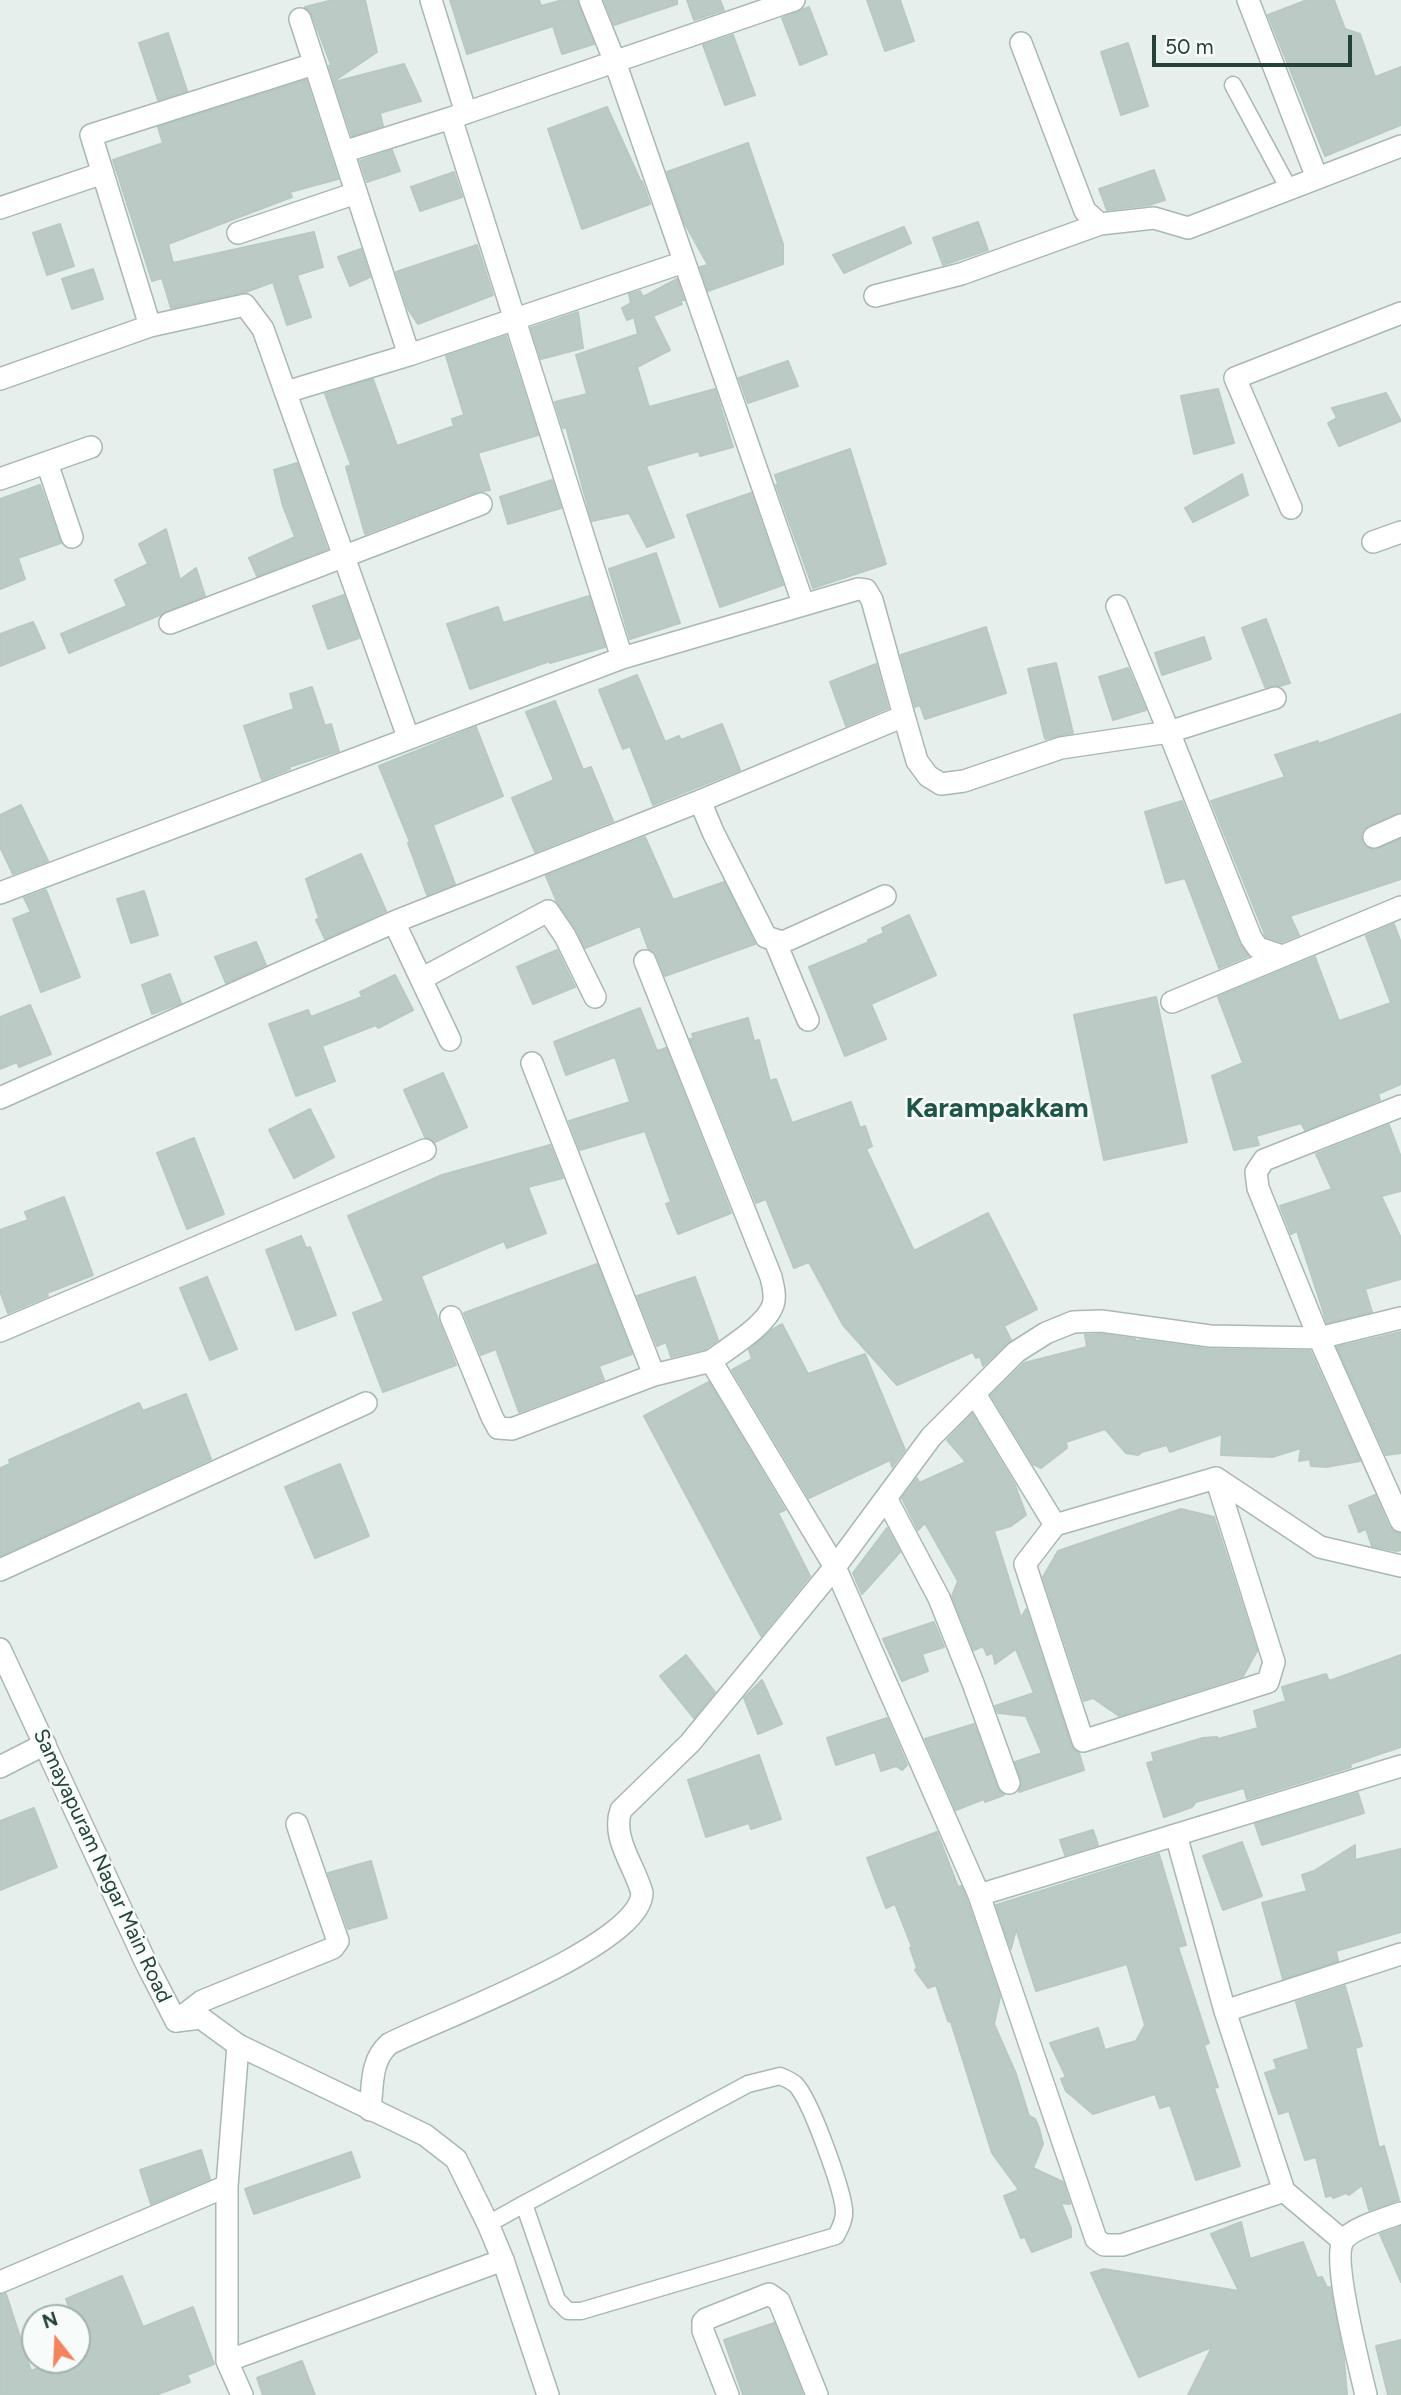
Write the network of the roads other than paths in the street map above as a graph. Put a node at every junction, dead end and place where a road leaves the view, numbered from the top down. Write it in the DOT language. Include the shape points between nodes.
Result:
graph roads {
  1 [pos="431,0"];
  2 [pos="590,0"];
  3 [pos="794,0"];
  4 [pos="1248,0"];
  5 [pos="300,19"];
  6 [pos="1021,43"];
  7 [pos="615,62"];
  8 [pos="314,64"];
  9 [pos="1233,85"];
  10 [pos="458,115"];
  11 [pos="1401,146"];
  12 [pos="344,152"];
  13 [pos="103,173"];
  14 [pos="1317,178"];
  15 [pos="1289,189"];
  16 [pos="356,193"];
  17 [pos="0,208"];
  18 [pos="1100,224"];
  19 [pos="238,233"];
  20 [pos="684,262"];
  21 [pos="875,296"];
  22 [pos="1401,313"];
  23 [pos="515,319"];
  24 [pos="150,326"];
  25 [pos="410,355"];
  26 [pos="0,379"];
  27 [pos="286,392"];
  28 [pos="91,447"];
  29 [pos="47,463"];
  30 [pos="0,479"];
  31 [pos="481,504"];
  32 [pos="1291,508"];
  33 [pos="1401,532"];
  34 [pos="72,537"];
  35 [pos="1373,542"];
  36 [pos="345,556"];
  37 [pos="803,603"];
  38 [pos="1117,606"];
  39 [pos="170,623"];
  40 [pos="622,658"];
  41 [pos="1275,698"];
  42 [pos="904,716"];
  43 [pos="1169,732"];
  44 [pos="408,737"];
  45 [pos="700,801"];
  46 [pos="1401,825"];
  47 [pos="1374,837"];
  48 [pos="0,893"];
  49 [pos="885,896"];
  50 [pos="1401,906"];
  51 [pos="394,922"];
  52 [pos="775,941"];
  53 [pos="1282,956"];
  54 [pos="645,961"];
  55 [pos="421,979"];
  56 [pos="595,997"];
  57 [pos="1172,1002"];
  58 [pos="808,1020"];
  59 [pos="450,1041"];
  60 [pos="532,1063"];
  61 [pos="0,1098"];
  62 [pos="1401,1106"];
  63 [pos="425,1150"];
  64 [pos="451,1317"];
  65 [pos="1401,1318"];
  66 [pos="0,1331"];
  67 [pos="1319,1338"];
  68 [pos="710,1362"];
  69 [pos="654,1375"];
  70 [pos="975,1394"];
  71 [pos="366,1403"];
  72 [pos="1216,1478"];
  73 [pos="886,1499"];
  74 [pos="1401,1521"];
  75 [pos="1055,1525"];
  76 [pos="1401,1566"];
  77 [pos="835,1567"];
  78 [pos="0,1570"];
  79 [pos="0,1649"];
  80 [pos="45,1744"];
  81 [pos="1401,1766"];
  82 [pos="0,1767"];
  83 [pos="1009,1783"];
  84 [pos="297,1824"];
  85 [pos="1175,1835"];
  86 [pos="979,1895"];
  87 [pos="1401,1954"];
  88 [pos="1225,2011"];
  89 [pos="176,2021"];
  90 [pos="238,2045"];
  91 [pos="370,2109"];
  92 [pos="227,2186"];
  93 [pos="1284,2191"];
  94 [pos="524,2204"];
  95 [pos="1401,2213"];
  96 [pos="488,2224"];
  97 [pos="1343,2241"];
  98 [pos="503,2260"];
  99 [pos="0,2282"];
  100 [pos="227,2361"];
  101 [pos="242,2395"];
  102 [pos="548,2395"];
  103 [pos="728,2395"];
  104 [pos="817,2395"];
  105 [pos="1366,2395"];
  1 -- 10 [label="street"];
  2 -- 7 [label="street"];
  3 -- 7 [label="street"];
  4 -- 14 [label="street"];
  5 -- 8 [label="street"];
  6 -- 18 [label="street" via="1085,211"];
  7 -- 10 [label="street"];
  7 -- 20 [label="street"];
  8 -- 12 [label="street"];
  8 -- 13 [label="street" via="91,135"];
  9 -- 15 [label="lane"];
  10 -- 12 [label="street"];
  10 -- 23 [label="street"];
  11 -- 14 [label="street"];
  12 -- 16 [label="street"];
  13 -- 17 [label="street"];
  13 -- 24 [label="street"];
  14 -- 15 [label="street"];
  15 -- 18 [label="street" via="1188,228 1154,218"];
  16 -- 19 [label="street"];
  16 -- 25 [label="street"];
  18 -- 21 [label="street" via="961,274"];
  20 -- 23 [label="street"];
  20 -- 37 [label="street"];
  22 -- 32 [label="street" via="1235,379"];
  23 -- 25 [label="street"];
  23 -- 40 [label="street"];
  24 -- 26 [label="street"];
  24 -- 27 [label="street" via="245,305 263,329"];
  25 -- 27 [label="street"];
  27 -- 36 [label="street"];
  28 -- 29 [label="street"];
  29 -- 30 [label="street"];
  29 -- 34 [label="street"];
  31 -- 36 [label="street"];
  33 -- 35 [label="street"];
  36 -- 39 [label="street"];
  36 -- 44 [label="street"];
  37 -- 40 [label="street"];
  37 -- 42 [label="street" via="866,590"];
  38 -- 43 [label="street"];
  40 -- 44 [label="street"];
  41 -- 43 [label="street"];
  42 -- 43 [label="street" via="917,761 941,784 964,781 1060,748"];
  42 -- 45 [label="street"];
  43 -- 53 [label="street" via="1251,938 1258,948"];
  44 -- 48 [label="street"];
  45 -- 51 [label="street"];
  45 -- 52 [label="street" via="766,937"];
  46 -- 47 [label="street"];
  49 -- 52 [label="street" via="790,939"];
  50 -- 53 [label="street"];
  51 -- 55 [label="street"];
  51 -- 61 [label="street"];
  52 -- 58 [label="street"];
  53 -- 57 [label="street"];
  54 -- 68 [label="street" via="771,1277 774,1295 764,1321"];
  55 -- 56 [label="street" via="548,911"];
  55 -- 59 [label="street"];
  60 -- 69 [label="street"];
  62 -- 67 [label="street" via="1277,1154 1264,1160 1256,1172 1258,1188"];
  63 -- 66 [label="street"];
  64 -- 69 [label="street" via="498,1428 512,1429"];
  65 -- 67 [label="street"];
  67 -- 70 [label="street" via="1210,1336 1101,1321 1073,1322 1016,1352"];
  67 -- 74 [label="street"];
  68 -- 69 [label="street"];
  68 -- 77 [label="street"];
  70 -- 73 [label="street" via="931,1437"];
  70 -- 75 [label="street"];
  71 -- 78 [label="street"];
  72 -- 75 [label="street"];
  72 -- 75 [label="street" via="1275,1662 1268,1682 1083,1741 1025,1564"];
  72 -- 76 [label="street" via="1320,1547"];
  73 -- 77 [label="street"];
  73 -- 83 [label="street" via="939,1598"];
  77 -- 86 [label="street"];
  77 -- 91 [label="street" via="690,1743 621,1810 619,1832 642,1892 636,1910 567,1963 389,2044 375,2062"];
  79 -- 80 [label="street, Samayapuram Nagar Main Road"];
  80 -- 82 [label="street"];
  80 -- 89 [label="street, Samayapuram Nagar Main Road"];
  81 -- 85 [label="street"];
  84 -- 89 [label="street" via="338,1941 333,1948 202,2001"];
  85 -- 86 [label="street"];
  85 -- 88 [label="street"];
  86 -- 93 [label="street" via="1096,2239 1104,2245 1122,2245"];
  87 -- 88 [label="street"];
  88 -- 93 [label="street"];
  89 -- 90 [label="street, Samayapuram Nagar Main Road" via="201,2018"];
  90 -- 91 [label="street, Samayapuram Nagar Main Road"];
  90 -- 92 [label="street"];
  91 -- 96 [label="street, Samayapuram Nagar Main Road" via="425,2135 456,2160"];
  92 -- 99 [label="street"];
  92 -- 100 [label="street"];
  93 -- 97 [label="street"];
  94 -- 94 [label="lane" via="748,2084 780,2076 796,2084 813,2115 844,2211 836,2236 581,2311 568,2311 557,2300"];
  94 -- 96 [label="lane"];
  95 -- 97 [label="street" via="1353,2232"];
  96 -- 98 [label="street, Samayapuram Nagar Main Road"];
  97 -- 105 [label="street" via="1340,2260"];
  98 -- 100 [label="street"];
  98 -- 102 [label="street, Samayapuram Nagar Main Road"];
  100 -- 101 [label="street"];
  103 -- 104 [label="street" via="703,2322 769,2294 779,2301"];
}
